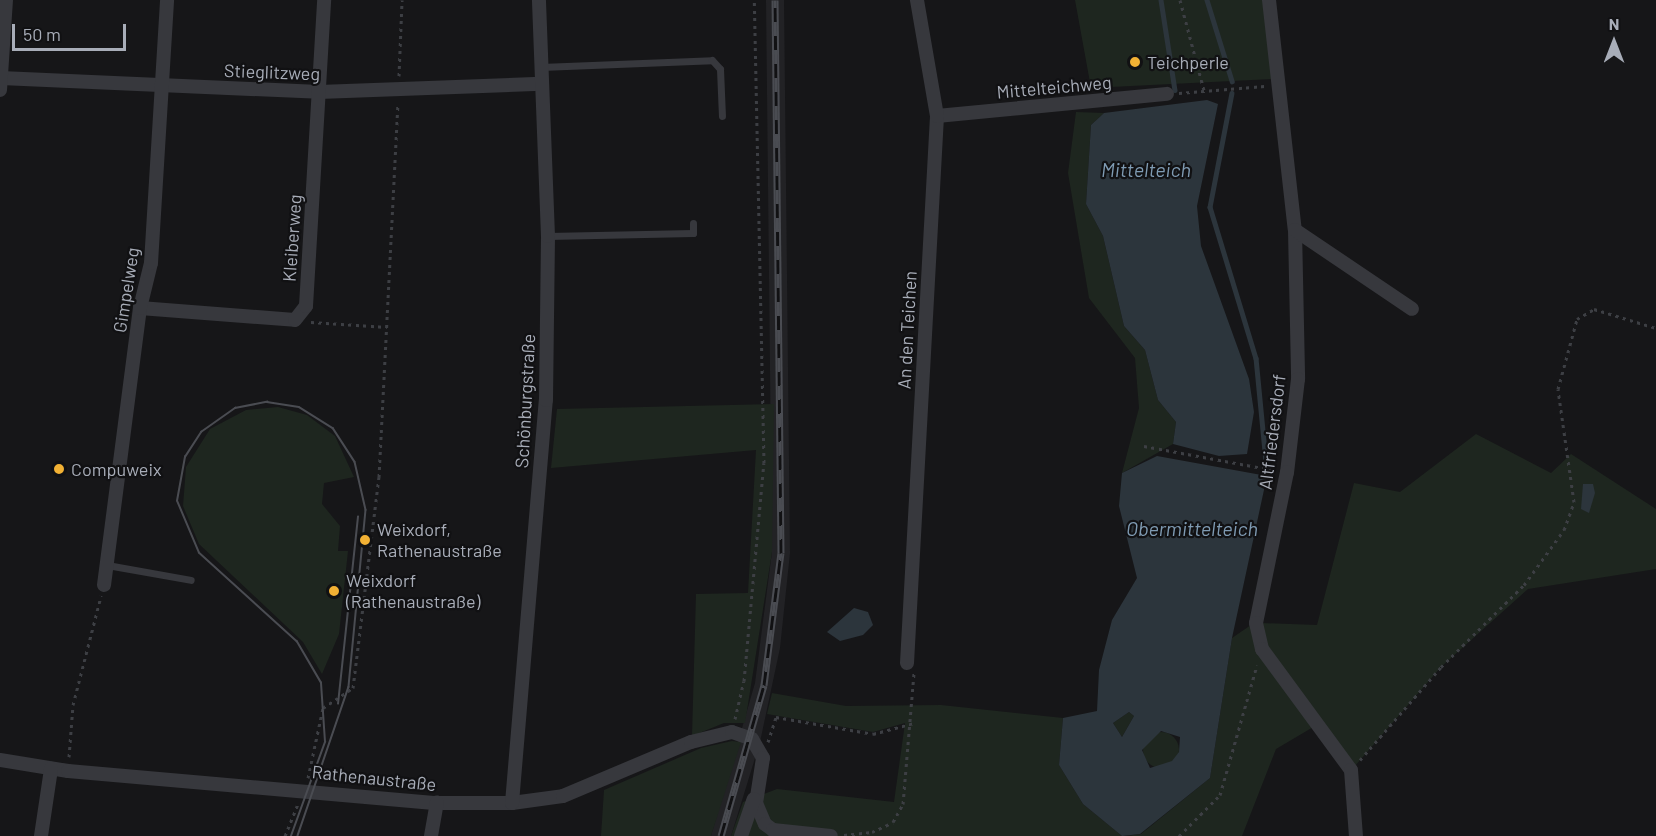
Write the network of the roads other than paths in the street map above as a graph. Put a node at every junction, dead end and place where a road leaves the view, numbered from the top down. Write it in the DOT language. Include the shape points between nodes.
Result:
graph roads {
  1 [pos="6,0"];
  2 [pos="167,0"];
  3 [pos="324,0"];
  4 [pos="539,0"];
  5 [pos="917,0"];
  6 [pos="1269,0"];
  7 [pos="541,67"];
  8 [pos="0,84"];
  9 [pos="541,84"];
  10 [pos="162,86"];
  11 [pos="319,92"];
  12 [pos="1167,94"];
  13 [pos="722,116"];
  14 [pos="937,116"];
  15 [pos="693,223"];
  16 [pos="1295,230"];
  17 [pos="548,236"];
  18 [pos="140,308"];
  19 [pos="1412,309"];
  20 [pos="107,565"];
  21 [pos="191,580"];
  22 [pos="104,585"];
  23 [pos="907,663"];
  24 [pos="0,760"];
  25 [pos="51,769"];
  26 [pos="759,785"];
  27 [pos="512,802"];
  28 [pos="437,803"];
  29 [pos="792,833"];
  30 [pos="41,836"];
  31 [pos="431,836"];
  32 [pos="741,836"];
  33 [pos="775,836"];
  34 [pos="833,836"];
  35 [pos="1356,836"];
  1 -- 8 [label="street"];
  2 -- 10 [label="street, Gimpelweg"];
  3 -- 11 [label="street, Kleiberweg"];
  4 -- 7 [label="street, Schönburgstraße"];
  5 -- 14 [label="street, An den Teichen"];
  6 -- 16 [label="street, Altfriedersdorf" via="1282,85"];
  7 -- 9 [label="street, Schönburgstraße"];
  7 -- 13 [label="lane" via="712,60 720,69"];
  8 -- 10 [label="street, Stieglitzweg"];
  9 -- 11 [label="street, Stieglitzweg"];
  9 -- 17 [label="street, Schönburgstraße"];
  10 -- 11 [label="street, Stieglitzweg"];
  10 -- 18 [label="street, Gimpelweg" via="151,263"];
  11 -- 18 [label="street, Kleiberweg" via="306,306 294,320"];
  12 -- 14 [label="street, Mittelteichweg"];
  14 -- 23 [label="street, An den Teichen"];
  15 -- 17 [label="lane" via="693,233"];
  16 -- 19 [label="street"];
  16 -- 35 [label="street, Altfriedersdorf" via="1298,379 1287,472 1256,623 1262,649 1351,770"];
  17 -- 27 [label="street, Schönburgstraße" via="546,400"];
  18 -- 20 [label="street, Gimpelweg"];
  20 -- 21 [label="lane"];
  20 -- 22 [label="street, Gimpelweg"];
  24 -- 25 [label="street, Rathenaustraße"];
  25 -- 28 [label="street, Rathenaustraße"];
  25 -- 30 [label="street"];
  26 -- 27 [label="street, Rathenaustraße" via="764,758 752,739 732,732 691,742 563,796"];
  26 -- 29 [label="street" via="758,813 765,824"];
  26 -- 32 [label="street"];
  27 -- 28 [label="street, Rathenaustraße"];
  28 -- 31 [label="street"];
  29 -- 33 [label="street"];
  29 -- 34 [label="street"];
}
